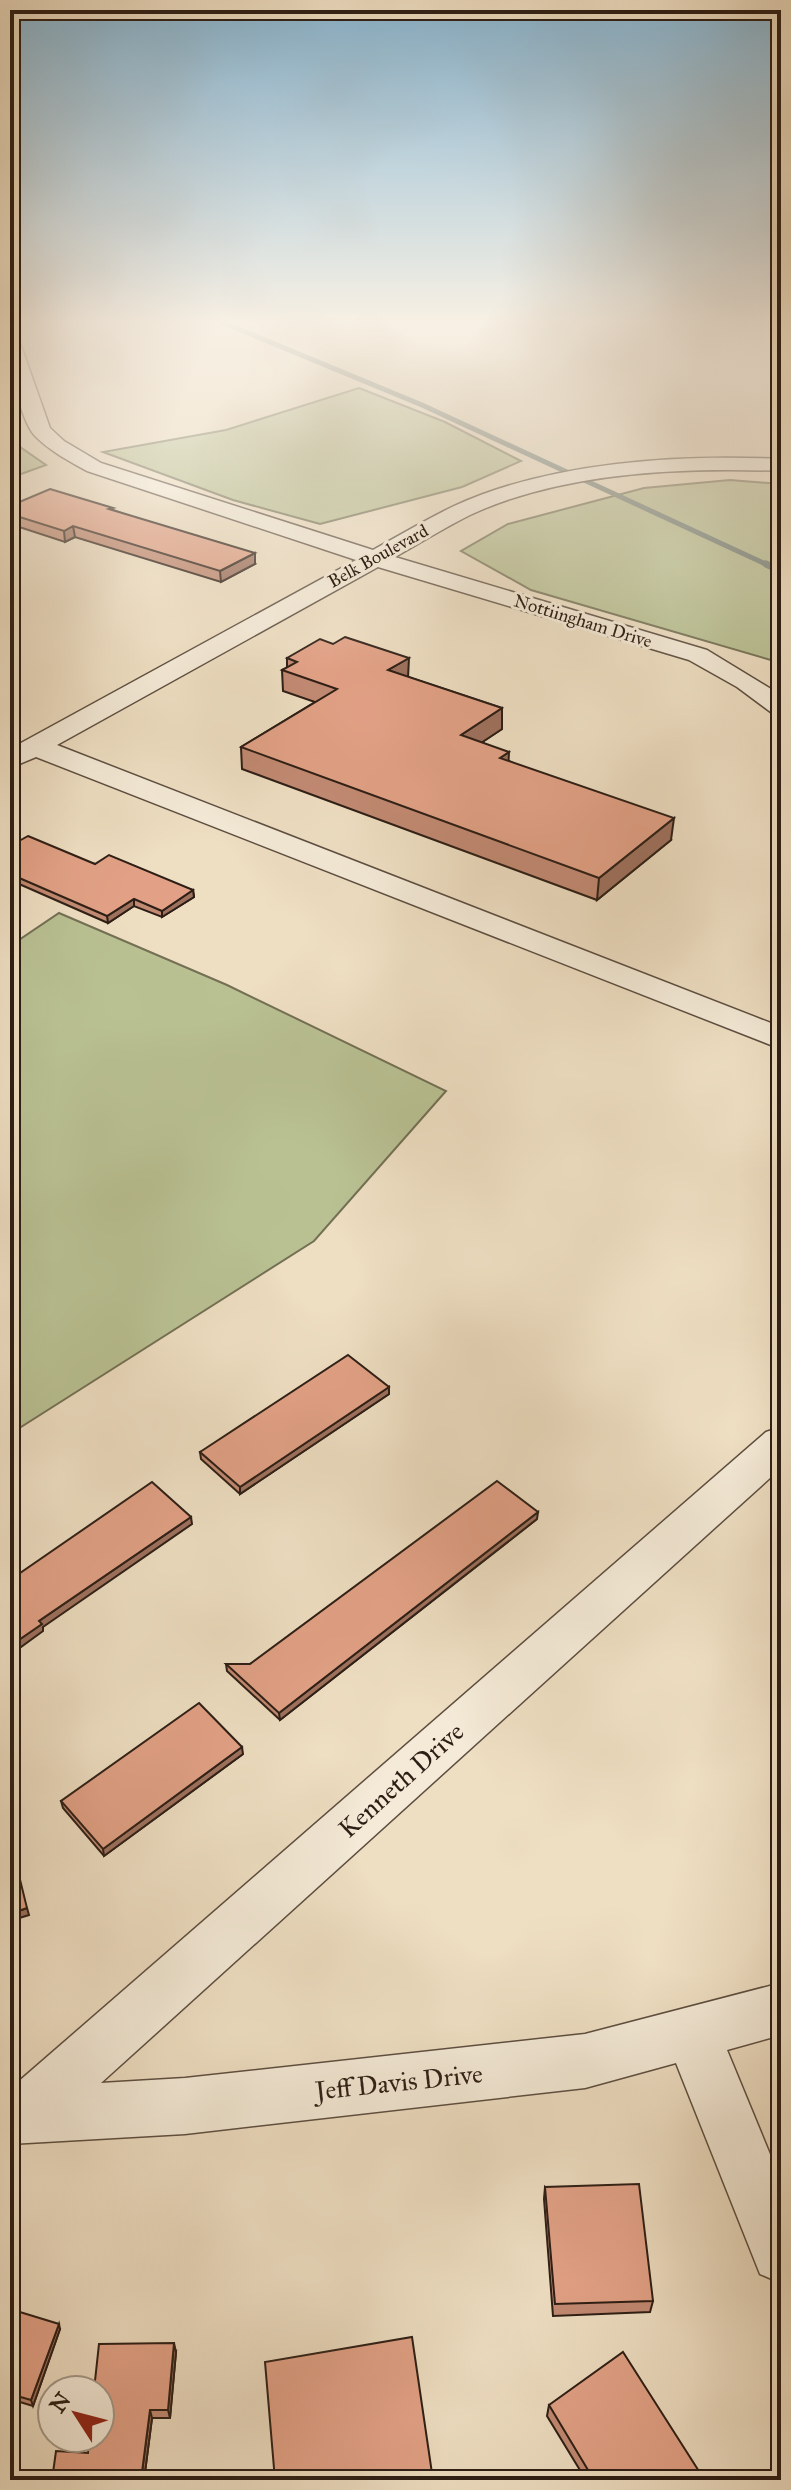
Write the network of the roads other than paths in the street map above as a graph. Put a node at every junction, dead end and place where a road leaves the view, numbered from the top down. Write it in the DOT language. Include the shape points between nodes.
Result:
graph roads {
  1 [pos="50,437"];
  2 [pos="781,465"];
  3 [pos="374,558"];
  4 [pos="781,707"];
  5 [pos="22,753"];
  6 [pos="781,1039"];
  7 [pos="781,1443"];
  8 [pos="781,2009"];
  9 [pos="692,2033"];
  10 [pos="16,2117"];
  11 [pos="781,2253"];
  1 -- 3 [label="street, Nottiingham Drive" via="80,460 113,475"];
  2 -- 3 [label="street, Belk Boulevard" via="724,463 615,471 510,491"];
  3 -- 4 [label="street, Nottiingham Drive" via="698,655"];
  3 -- 5 [label="street, Belk Boulevard"];
  5 -- 6 [label="street"];
  7 -- 10 [label="street, Kenneth Drive"];
  8 -- 9 [label="street, Jeff Davis Drive"];
  9 -- 10 [label="street, Jeff Davis Drive" via="585,2061 185,2106"];
  9 -- 11 [label="street"];
}
